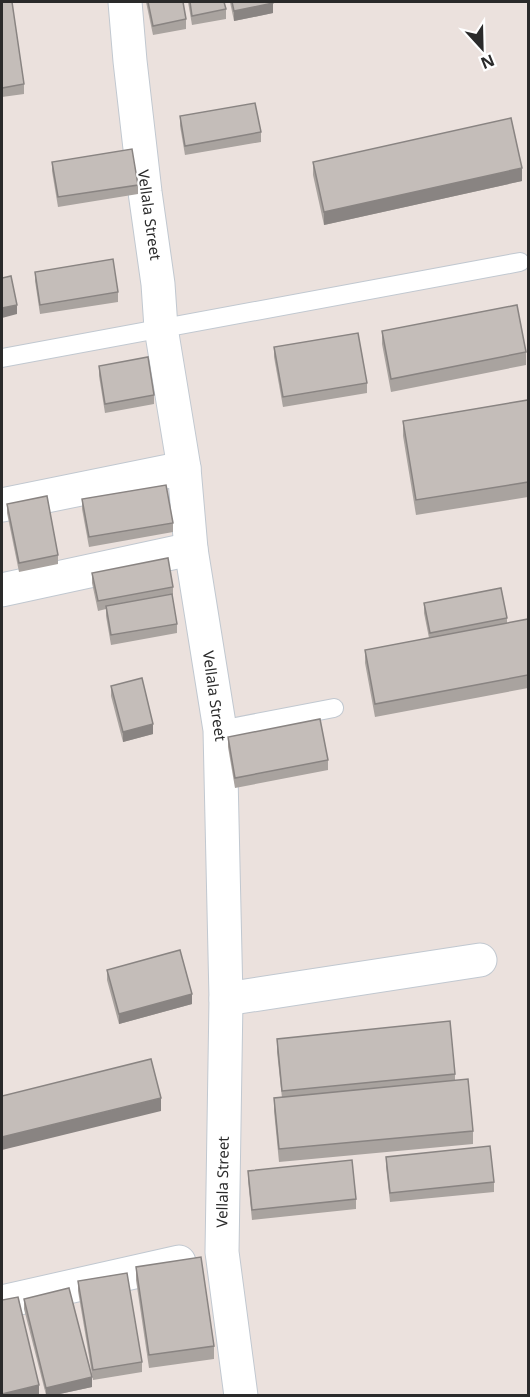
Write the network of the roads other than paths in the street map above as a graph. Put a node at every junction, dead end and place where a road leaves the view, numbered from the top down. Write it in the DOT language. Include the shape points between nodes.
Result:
graph roads {
  1 [pos="125,2"];
  2 [pos="520,262"];
  3 [pos="161,328"];
  4 [pos="2,358"];
  5 [pos="184,468"];
  6 [pos="2,505"];
  7 [pos="191,549"];
  8 [pos="2,590"];
  9 [pos="334,708"];
  10 [pos="220,730"];
  11 [pos="480,960"];
  12 [pos="226,999"];
  13 [pos="222,1252"];
  14 [pos="2,1302"];
  15 [pos="241,1395"];
  1 -- 3 [label="street, Vellala Street"];
  2 -- 3 [label="lane"];
  3 -- 4 [label="lane"];
  3 -- 5 [label="street, Vellala Street"];
  5 -- 6 [label="street"];
  5 -- 7 [label="street, Vellala Street"];
  7 -- 8 [label="street"];
  7 -- 10 [label="street, Vellala Street"];
  9 -- 10 [label="lane"];
  10 -- 12 [label="street, Vellala Street"];
  11 -- 12 [label="street"];
  12 -- 13 [label="street, Vellala Street"];
  13 -- 14 [label="street"];
  13 -- 15 [label="street, Vellala Street"];
}
